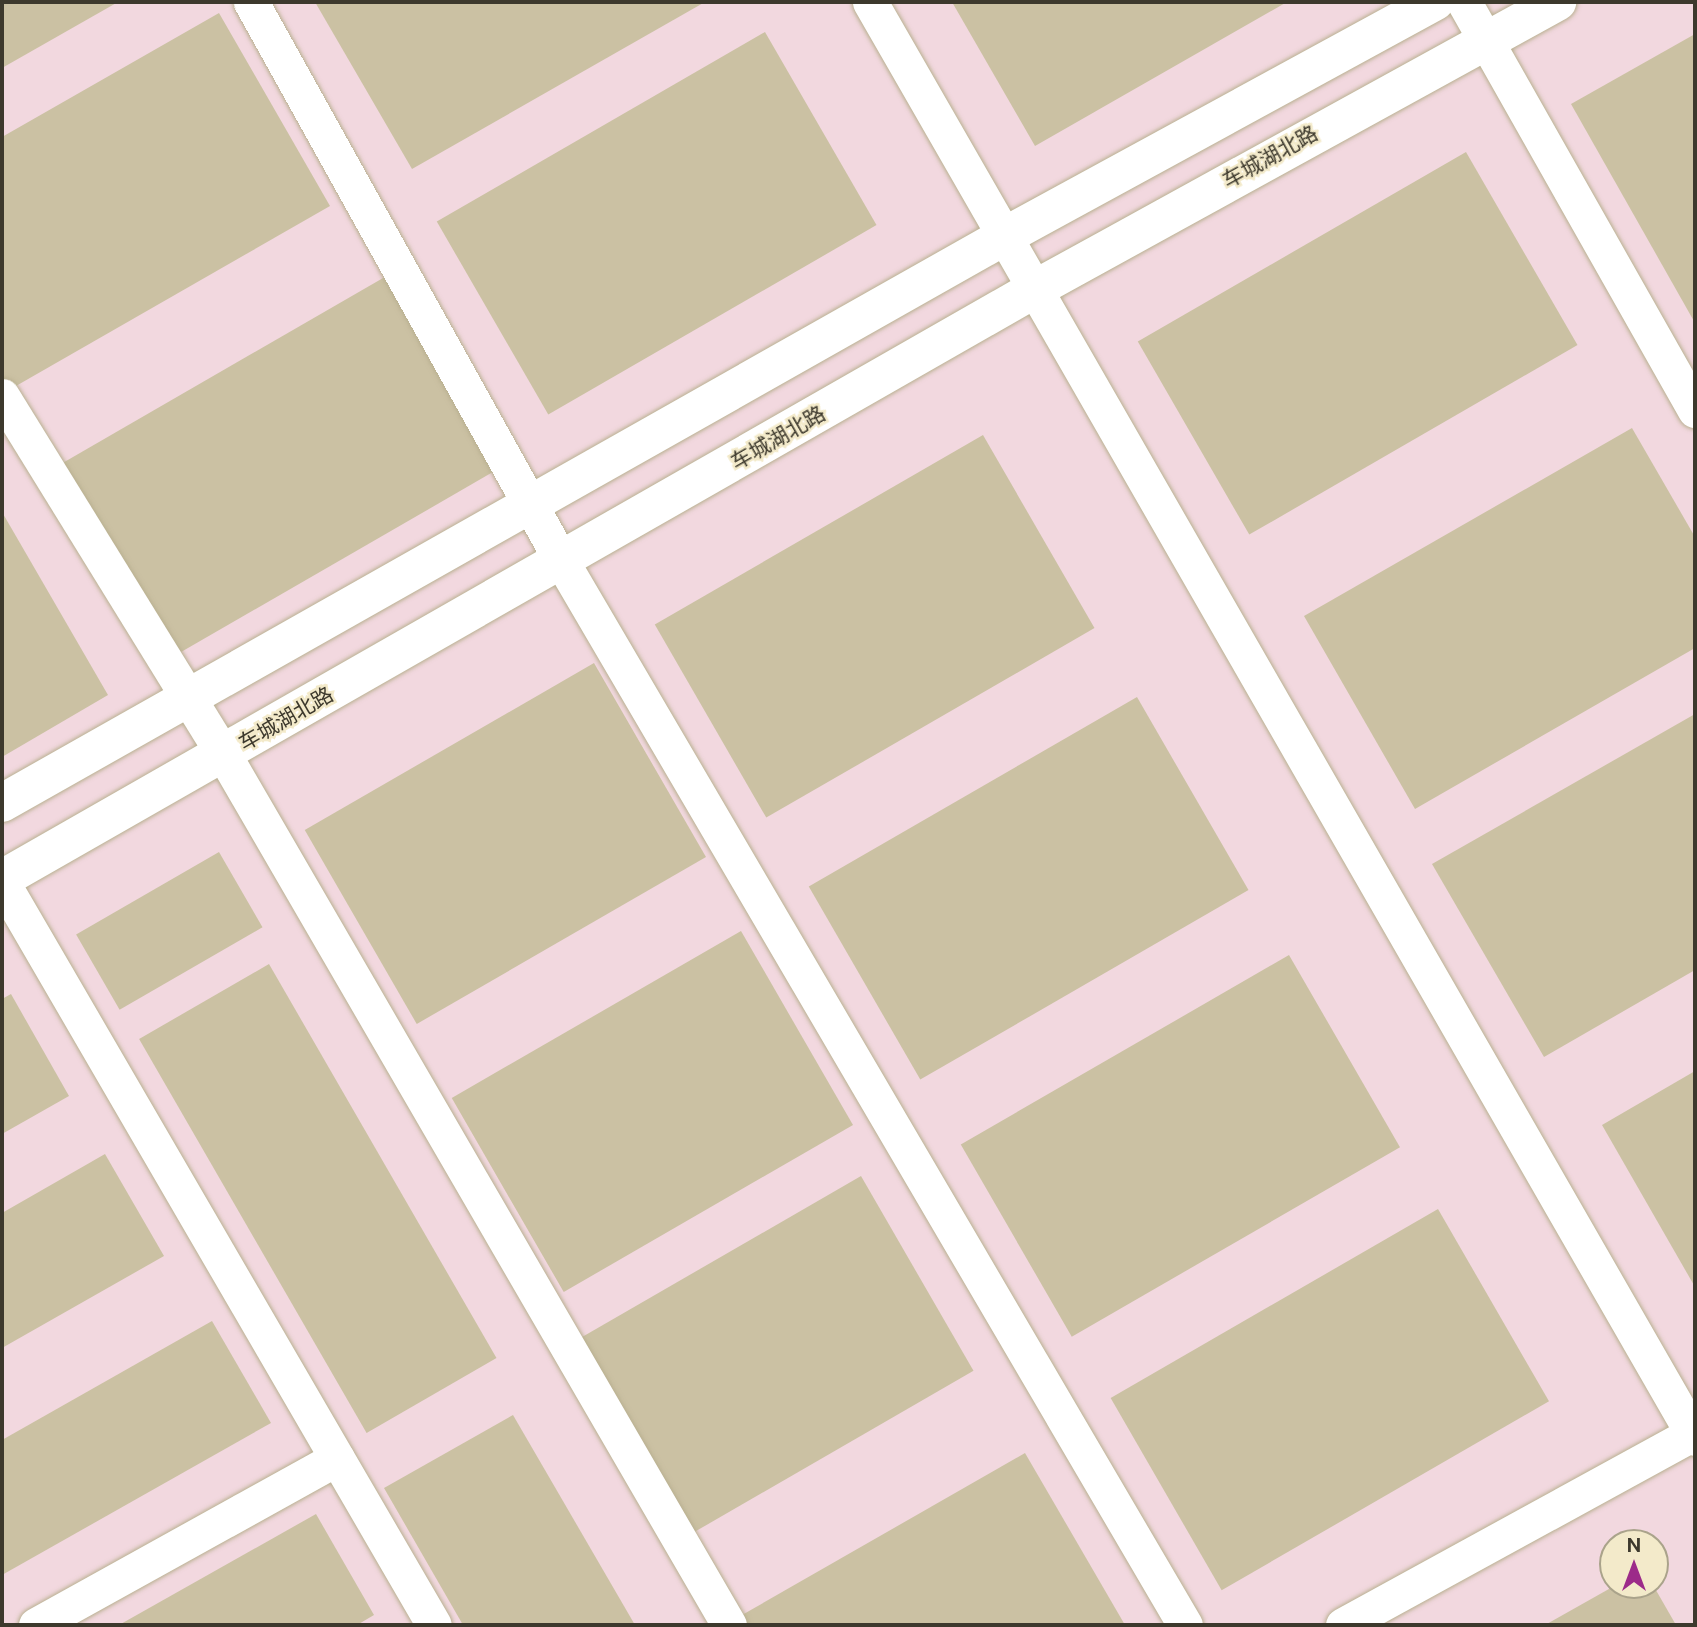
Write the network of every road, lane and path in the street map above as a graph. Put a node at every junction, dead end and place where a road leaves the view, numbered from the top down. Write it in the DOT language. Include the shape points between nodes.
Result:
graph roads {
  1 [pos="251,2"];
  2 [pos="870,2"];
  3 [pos="1435,2"];
  4 [pos="1464,2"];
  5 [pos="1557,2"];
  6 [pos="1484,37"];
  7 [pos="1005,236"];
  8 [pos="1035,289"];
  9 [pos="2,396"];
  10 [pos="1695,410"];
  11 [pos="530,504"];
  12 [pos="562,562"];
  13 [pos="189,699"];
  14 [pos="223,755"];
  15 [pos="2,803"];
  16 [pos="2,881"];
  17 [pos="1694,1434"];
  18 [pos="337,1458"];
  19 [pos="36,1625"];
  20 [pos="434,1625"];
  21 [pos="729,1625"];
  22 [pos="1185,1625"];
  23 [pos="1343,1625"];
  1 -- 11 [label="street"];
  2 -- 7 [label="street"];
  3 -- 7 [label="main road"];
  4 -- 6 [label="street"];
  5 -- 6 [label="main road, 车城湖北路"];
  6 -- 8 [label="main road, 车城湖北路"];
  6 -- 10 [label="street"];
  7 -- 8 [label="street"];
  7 -- 11 [label="main road"];
  8 -- 12 [label="main road, 车城湖北路"];
  8 -- 17 [label="street"];
  9 -- 13 [label="street"];
  11 -- 12 [label="street"];
  11 -- 13 [label="main road"];
  12 -- 14 [label="main road, 车城湖北路"];
  12 -- 22 [label="street"];
  13 -- 14 [label="street"];
  13 -- 15 [label="main road"];
  14 -- 16 [label="main road, 车城湖北路"];
  14 -- 21 [label="street"];
  16 -- 18 [label="street"];
  17 -- 23 [label="street"];
  18 -- 19 [label="street"];
  18 -- 20 [label="street"];
}
